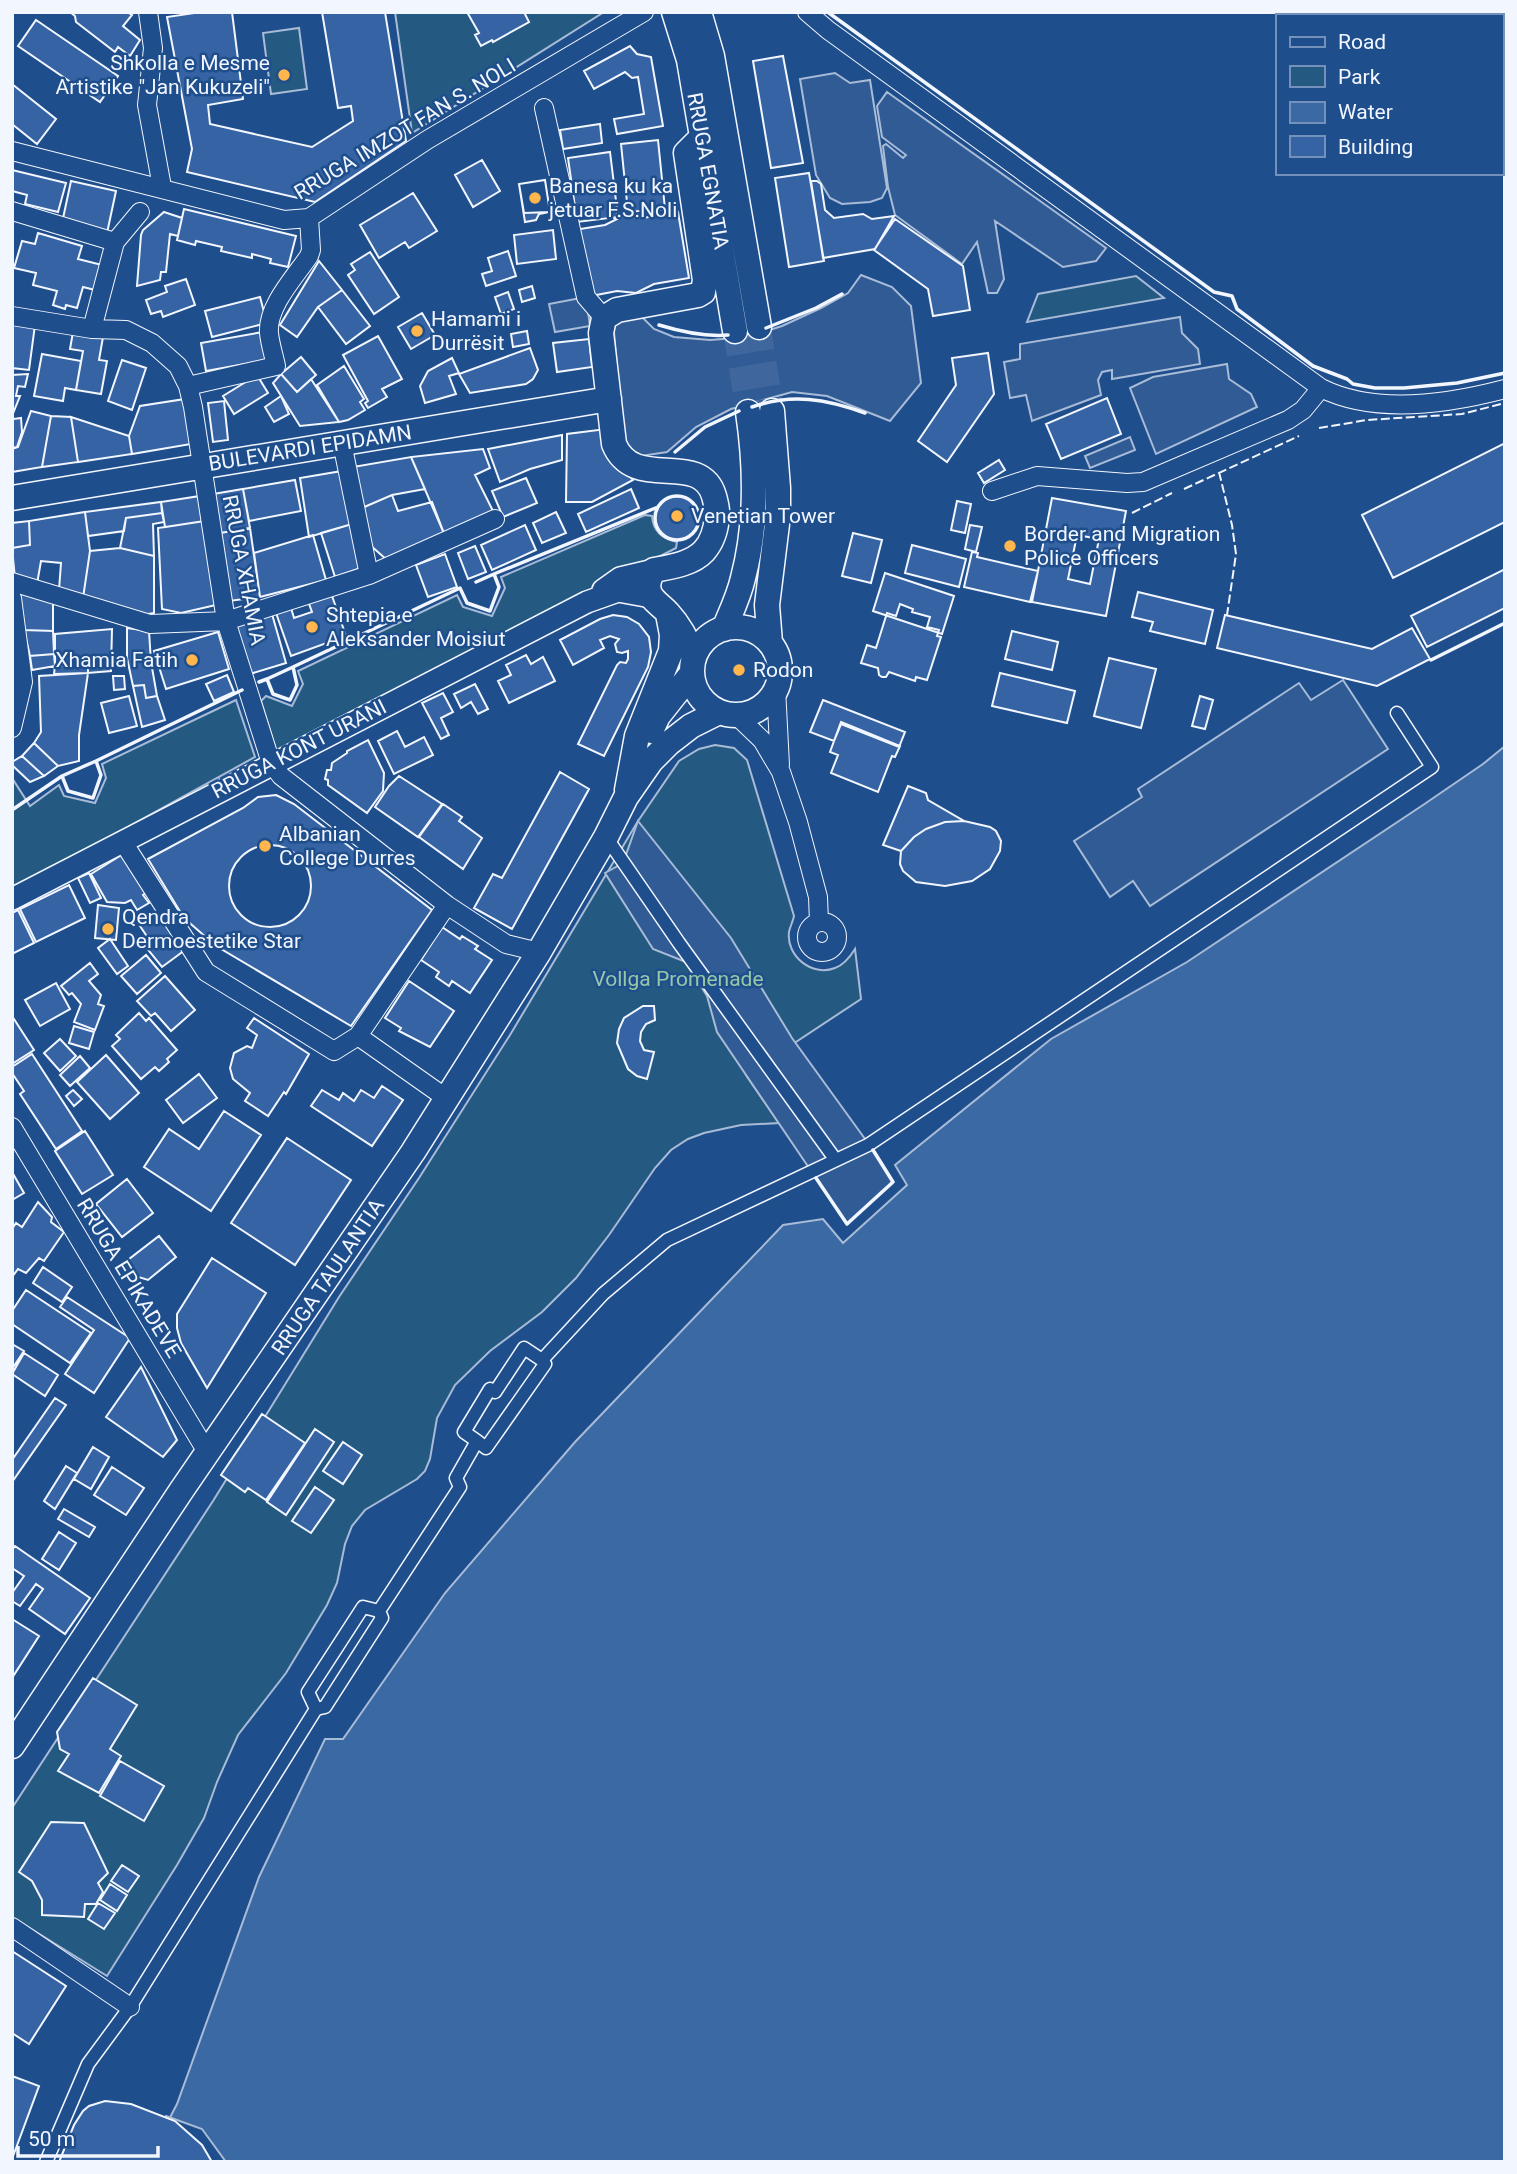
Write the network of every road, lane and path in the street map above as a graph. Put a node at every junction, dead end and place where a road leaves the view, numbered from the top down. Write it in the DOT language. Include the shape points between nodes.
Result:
graph roads {
  1 [pos="148,12"];
  2 [pos="644,12"];
  3 [pos="674,12"];
  4 [pos="699,12"];
  5 [pos="807,12"];
  6 [pos="544,108"];
  7 [pos="702,137"];
  8 [pos="12,151"];
  9 [pos="162,187"];
  10 [pos="140,212"];
  11 [pos="13,214"];
  12 [pos="309,218"];
  13 [pos="114,242"];
  14 [pos="12,316"];
  15 [pos="604,318"];
  16 [pos="92,329"];
  17 [pos="188,386"];
  18 [pos="1321,388"];
  19 [pos="1505,389"];
  20 [pos="609,399"];
  21 [pos="342,443"];
  22 [pos="201,466"];
  23 [pos="992,491"];
  24 [pos="12,498"];
  25 [pos="495,519"];
  26 [pos="654,570"];
  27 [pos="369,575"];
  28 [pos="12,582"];
  29 [pos="12,598"];
  30 [pos="587,602"];
  31 [pos="659,604"];
  32 [pos="226,621"];
  33 [pos="724,629"];
  34 [pos="770,643"];
  35 [pos="693,665"];
  36 [pos="776,688"];
  37 [pos="1397,713"];
  38 [pos="728,714"];
  39 [pos="12,728"];
  40 [pos="271,763"];
  41 [pos="780,772"];
  42 [pos="626,797"];
  43 [pos="606,837"];
  44 [pos="123,842"];
  45 [pos="12,898"];
  46 [pos="447,905"];
  47 [pos="818,922"];
  48 [pos="539,952"];
  49 [pos="358,1036"];
  50 [pos="446,1098"];
  51 [pos="12,1127"];
  52 [pos="835,1159"];
  53 [pos="542,1360"];
  54 [pos="477,1441"];
  55 [pos="207,1452"];
  56 [pos="379,1611"];
  57 [pos="316,1709"];
  58 [pos="12,1746"];
  59 [pos="12,1927"];
  60 [pos="130,2007"];
  61 [pos="46,2162"];
  1 -- 9 [label="street" via="153,48 147,105"];
  2 -- 12 [label="street, RRUGA IMZOT FAN S. NOLI" via="428,140"];
  3 -- 7 [label="main road, RRUGA EGNATIA" via="689,60"];
  4 -- 7 [label="main road, RRUGA EGNATIA" via="712,56 747,329"];
  5 -- 18 [label="street"];
  6 -- 15 [label="street" via="586,297"];
  7 -- 15 [label="main road" via="686,153 703,292 617,310"];
  8 -- 9 [label="street, RRUGA IMZOT FAN S. NOLI"];
  9 -- 12 [label="street, RRUGA IMZOT FAN S. NOLI" via="285,220"];
  10 -- 13 [label="street"];
  11 -- 13 [label="street"];
  12 -- 17 [label="street" via="309,256 280,299 269,331 276,366"];
  13 -- 16 [label="street"];
  14 -- 16 [label="street"];
  15 -- 20 [label="main road" via="601,333"];
  16 -- 17 [label="street" via="126,330 152,343 178,366"];
  17 -- 22 [label="street, RRUGA XHAMIA"];
  18 -- 19 [label="street" via="1355,400 1385,403 1460,399"];
  18 -- 23 [label="street" via="1288,420 1154,479 1127,483 1037,477"];
  20 -- 21 [label="main road, BULEVARDI EPIDAMN"];
  20 -- 26 [label="main road, RRUGA KONT URANI" via="617,453 654,472 698,475 711,488 718,509 715,531 703,552 680,565"];
  21 -- 22 [label="main road, BULEVARDI EPIDAMN"];
  21 -- 27 [label="street"];
  22 -- 24 [label="main road, BULEVARDI EPIDAMN"];
  22 -- 32 [label="street, RRUGA XHAMIA"];
  25 -- 27 [label="street"];
  26 -- 30 [label="street, RRUGA KONT URANI" via="620,578"];
  26 -- 31 [label="main road" via="648,590"];
  27 -- 32 [label="street"];
  28 -- 32 [label="street" via="150,624"];
  29 -- 39 [label="street" via="23,682"];
  30 -- 31 [label="street, RRUGA KONT URANI" via="618,591"];
  30 -- 40 [label="street, RRUGA KONT URANI"];
  31 -- 35 [label="main road" via="687,638"];
  31 -- 42 [label="main road" via="672,635 671,651 637,736"];
  32 -- 40 [label="street, RRUGA XHAMIA"];
  33 -- 34 [label="main road" via="749,629"];
  33 -- 34 [label="main road" via="741,586 749,547 754,488 751,436 760,412 779,488 767,605"];
  33 -- 35 [label="main road" via="706,639"];
  34 -- 36 [label="main road" via="780,670"];
  35 -- 38 [label="main road" via="700,696 708,706"];
  35 -- 42 [label="main road, RRUGA TAULANTIA" via="658,716"];
  36 -- 38 [label="main road" via="764,705 746,714"];
  36 -- 41 [label="street"];
  37 -- 52 [label="street" via="1432,767 868,1145"];
  38 -- 41 [label="street" via="762,740"];
  38 -- 42 [label="main road, RRUGA TAULANTIA" via="691,726 669,743 650,761"];
  40 -- 44 [label="street, RRUGA KONT URANI"];
  40 -- 46 [label="street" via="281,776"];
  41 -- 47 [label="street" via="818,897"];
  42 -- 43 [label="main road, RRUGA TAULANTIA"];
  43 -- 48 [label="main road, RRUGA TAULANTIA"];
  43 -- 52 [label="street"];
  44 -- 45 [label="street, RRUGA KONT URANI"];
  44 -- 49 [label="street" via="206,972 334,1051"];
  46 -- 48 [label="street" via="506,944"];
  46 -- 49 [label="street"];
  48 -- 50 [label="main road, RRUGA TAULANTIA"];
  49 -- 50 [label="street"];
  50 -- 55 [label="main road, RRUGA TAULANTIA"];
  51 -- 55 [label="street, RRUGA EPIKADEVE"];
  52 -- 53 [label="street" via="667,1240 603,1294"];
  53 -- 54 [label="street" via="545,1364 486,1448"];
  53 -- 54 [label="street" via="524,1348 464,1432"];
  54 -- 56 [label="street" via="456,1478 460,1486"];
  55 -- 58 [label="main road, RRUGA TAULANTIA"];
  56 -- 57 [label="street" via="382,1618 356,1662 325,1707"];
  56 -- 57 [label="street" via="363,1608 307,1692"];
  57 -- 60 [label="street"];
  59 -- 60 [label="street"];
  60 -- 61 [label="street" via="88,2064"];
}
